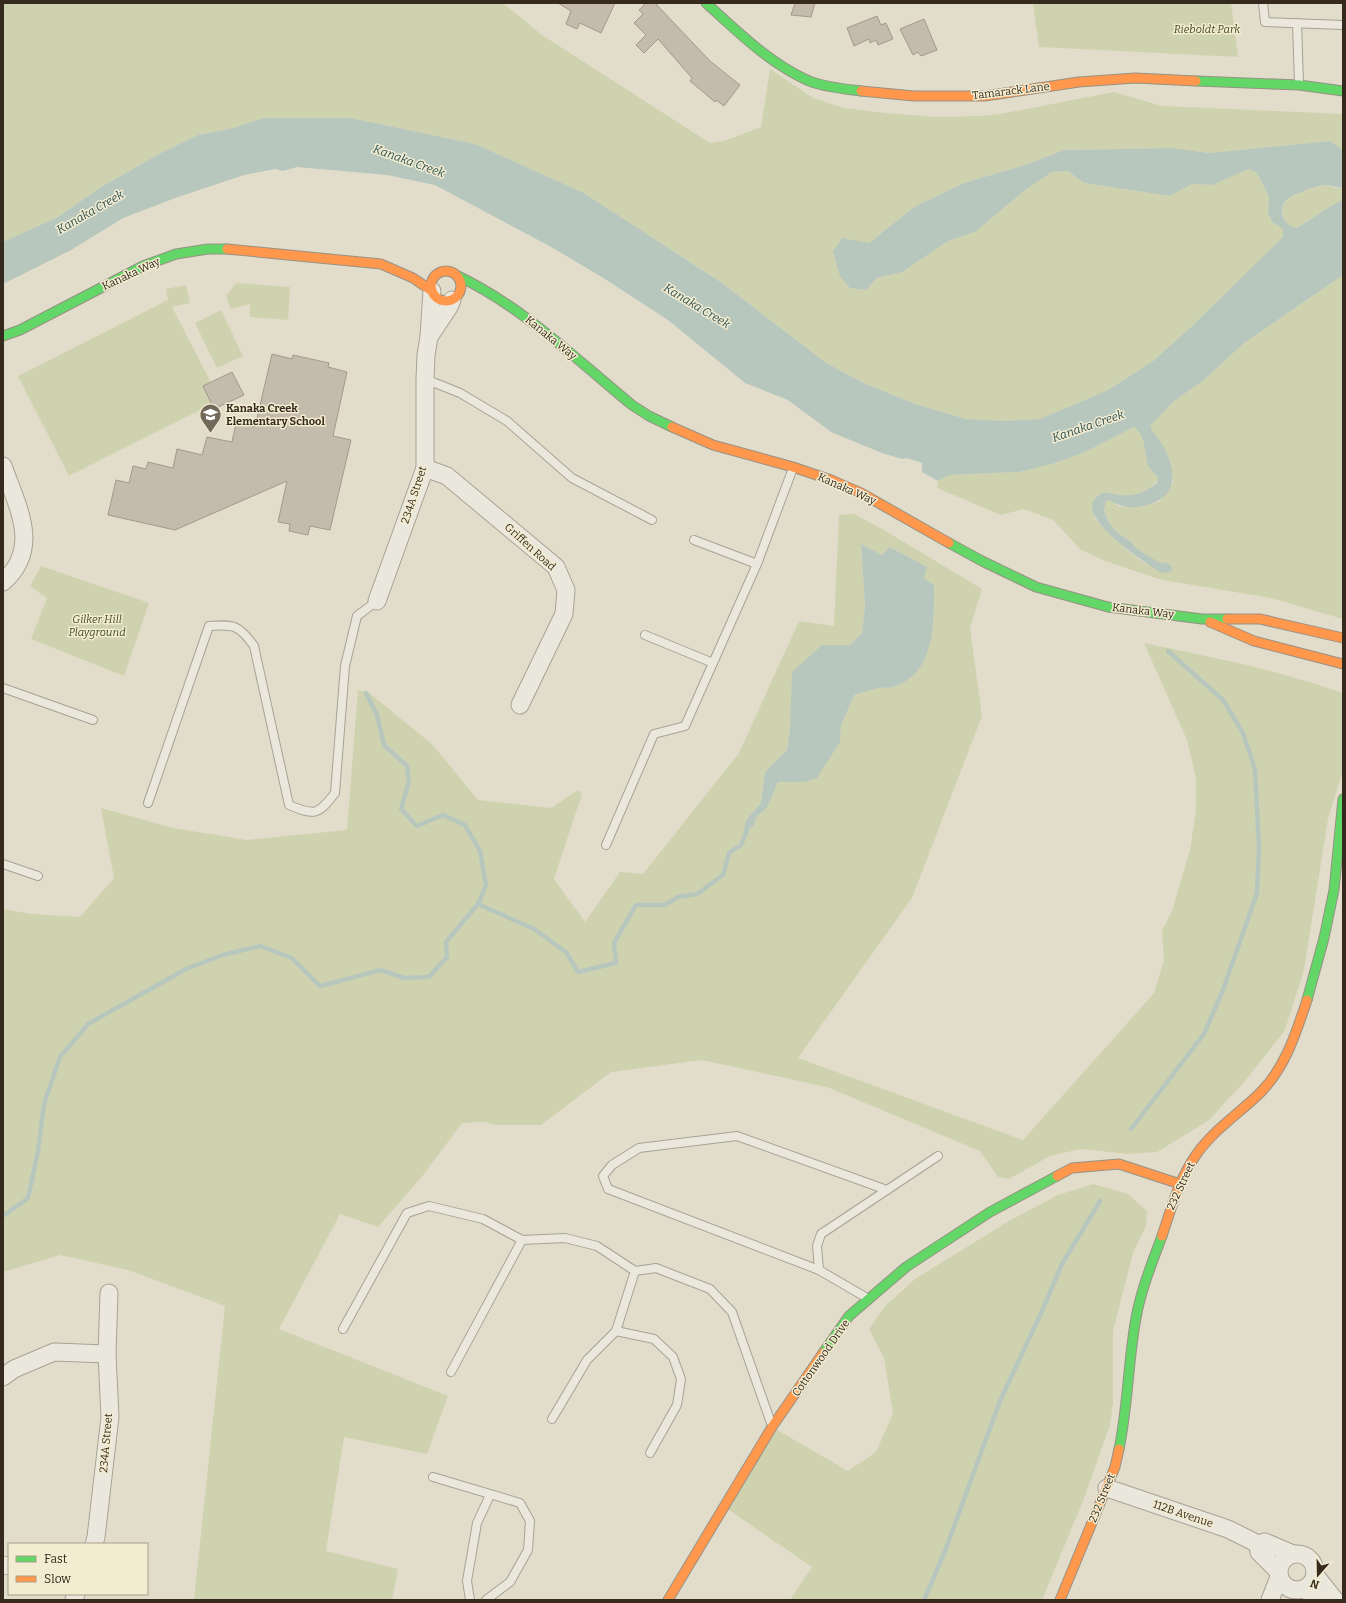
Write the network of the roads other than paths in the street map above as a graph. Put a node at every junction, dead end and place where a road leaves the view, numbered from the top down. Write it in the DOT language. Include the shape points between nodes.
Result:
graph roads {
  1 [pos="706,3"];
  2 [pos="1263,3"];
  3 [pos="1297,23"];
  4 [pos="1343,25"];
  5 [pos="1299,85"];
  6 [pos="1343,91"];
  7 [pos="403,262"];
  8 [pos="387,265"];
  9 [pos="430,268"];
  10 [pos="443,271"];
  11 [pos="456,275"];
  12 [pos="432,291"];
  13 [pos="458,300"];
  14 [pos="491,305"];
  15 [pos="514,309"];
  16 [pos="3,336"];
  17 [pos="429,337"];
  18 [pos="424,379"];
  19 [pos="3,466"];
  20 [pos="793,467"];
  21 [pos="425,468"];
  22 [pos="652,520"];
  23 [pos="694,540"];
  24 [pos="757,564"];
  25 [pos="3,582"];
  26 [pos="377,601"];
  27 [pos="1202,619"];
  28 [pos="645,635"];
  29 [pos="1343,638"];
  30 [pos="713,662"];
  31 [pos="1343,664"];
  32 [pos="3,688"];
  33 [pos="520,705"];
  34 [pos="93,720"];
  35 [pos="1343,799"];
  36 [pos="148,803"];
  37 [pos="606,845"];
  38 [pos="3,864"];
  39 [pos="38,876"];
  40 [pos="938,1156"];
  41 [pos="1180,1184"];
  42 [pos="886,1190"];
  43 [pos="522,1240"];
  44 [pos="820,1270"];
  45 [pos="635,1271"];
  46 [pos="109,1293"];
  47 [pos="869,1299"];
  48 [pos="343,1329"];
  49 [pos="616,1331"];
  50 [pos="107,1354"];
  51 [pos="451,1372"];
  52 [pos="3,1377"];
  53 [pos="552,1419"];
  54 [pos="772,1427"];
  55 [pos="650,1453"];
  56 [pos="433,1477"];
  57 [pos="1107,1488"];
  58 [pos="490,1495"];
  59 [pos="94,1543"];
  60 [pos="1258,1544"];
  61 [pos="1293,1554"];
  62 [pos="1279,1574"];
  63 [pos="1315,1575"];
  64 [pos="1292,1593"];
  65 [pos="470,1600"];
  66 [pos="486,1600"];
  67 [pos="668,1600"];
  68 [pos="1060,1600"];
  69 [pos="1270,1600"];
  70 [pos="1320,1600"];
  71 [pos="1335,1600"];
  1 -- 5 [label="main road, Tamarack Lane" via="770,58 810,81 844,89 914,96 972,96 1079,82 1135,78"];
  2 -- 3 [label="lane" via="1265,22"];
  3 -- 4 [label="lane"];
  3 -- 5 [label="lane"];
  5 -- 6 [label="main road, Tamarack Lane"];
  7 -- 8 [label="main road, Kanaka Way"];
  8 -- 12 [label="main road, Kanaka Way"];
  8 -- 16 [label="main road, Kanaka Way" via="239,249 208,249 176,254 144,266 20,330"];
  9 -- 10 [label="main road"];
  10 -- 11 [label="main road" via="450,271"];
  10 -- 12 [label="main road" via="433,277"];
  11 -- 13 [label="main road" via="461,286"];
  11 -- 15 [label="main road, Kanaka Way"];
  12 -- 13 [label="main road" via="441,300"];
  12 -- 17 [label="street, 234A Street"];
  13 -- 17 [label="street, 234A Street" via="449,307"];
  14 -- 15 [label="main road, Kanaka Way"];
  15 -- 20 [label="main road, Kanaka Way" via="649,416 713,444"];
  17 -- 18 [label="street, 234A Street"];
  18 -- 21 [label="street, 234A Street"];
  18 -- 22 [label="lane" via="460,393 507,420 572,478"];
  19 -- 25 [label="street" via="24,526 25,541 22,557"];
  20 -- 24 [label="lane"];
  20 -- 27 [label="main road, Kanaka Way" via="861,493 982,561 1036,587 1108,607"];
  21 -- 26 [label="street, 234A Street"];
  21 -- 33 [label="street, Griffen Road" via="447,476 556,567 566,590 564,614"];
  23 -- 24 [label="lane"];
  24 -- 30 [label="lane"];
  26 -- 36 [label="lane" via="357,616 345,666 335,793 323,809 307,812 289,805 254,646 243,631 227,624 209,626"];
  27 -- 29 [label="main road, Kanaka Way" via="1260,619"];
  27 -- 31 [label="main road, Kanaka Way" via="1254,641"];
  28 -- 30 [label="lane"];
  30 -- 37 [label="lane" via="685,726 654,734"];
  32 -- 34 [label="lane"];
  35 -- 41 [label="main road, 232 Street" via="1334,890 1312,985 1293,1043 1280,1068 1262,1091 1214,1135 1196,1156"];
  38 -- 39 [label="lane"];
  40 -- 42 [label="lane"];
  41 -- 47 [label="main road, Cottonwood Drive" via="1119,1164 1072,1168 983,1216 906,1267"];
  41 -- 57 [label="main road, 232 Street" via="1142,1291 1136,1319 1120,1448"];
  42 -- 44 [label="lane" via="821,1234 817,1246"];
  42 -- 44 [label="lane" via="737,1136 639,1148 612,1165 603,1176 608,1189"];
  43 -- 45 [label="lane" via="565,1238 597,1246"];
  43 -- 48 [label="lane" via="483,1219 429,1206 407,1213"];
  43 -- 51 [label="lane"];
  44 -- 47 [label="lane"];
  45 -- 49 [label="lane"];
  45 -- 54 [label="lane" via="656,1268 710,1288 732,1312"];
  46 -- 50 [label="street, 234A Street"];
  47 -- 54 [label="main road, Cottonwood Drive" via="849,1316"];
  49 -- 53 [label="lane" via="587,1360"];
  49 -- 55 [label="lane" via="654,1339 673,1357 681,1379 677,1405"];
  50 -- 52 [label="street" via="54,1352 14,1369"];
  50 -- 59 [label="street, 234A Street" via="110,1417"];
  54 -- 67 [label="main road, Cottonwood Drive"];
  56 -- 58 [label="lane"];
  57 -- 60 [label="street, 112B Avenue" via="1228,1529"];
  57 -- 68 [label="main road, 232 Street"];
  58 -- 65 [label="lane" via="477,1523 467,1581"];
  58 -- 66 [label="lane" via="520,1503 530,1521 528,1550 510,1582"];
  60 -- 61 [label="street, 112B Avenue" via="1265,1542"];
  60 -- 62 [label="street" via="1259,1552"];
  61 -- 62 [label="street" via="1282,1560"];
  61 -- 63 [label="street" via="1310,1559"];
  62 -- 64 [label="street"];
  62 -- 69 [label="street"];
  63 -- 64 [label="street" via="1309,1585"];
  63 -- 71 [label="street"];
  64 -- 70 [label="street"];
}
